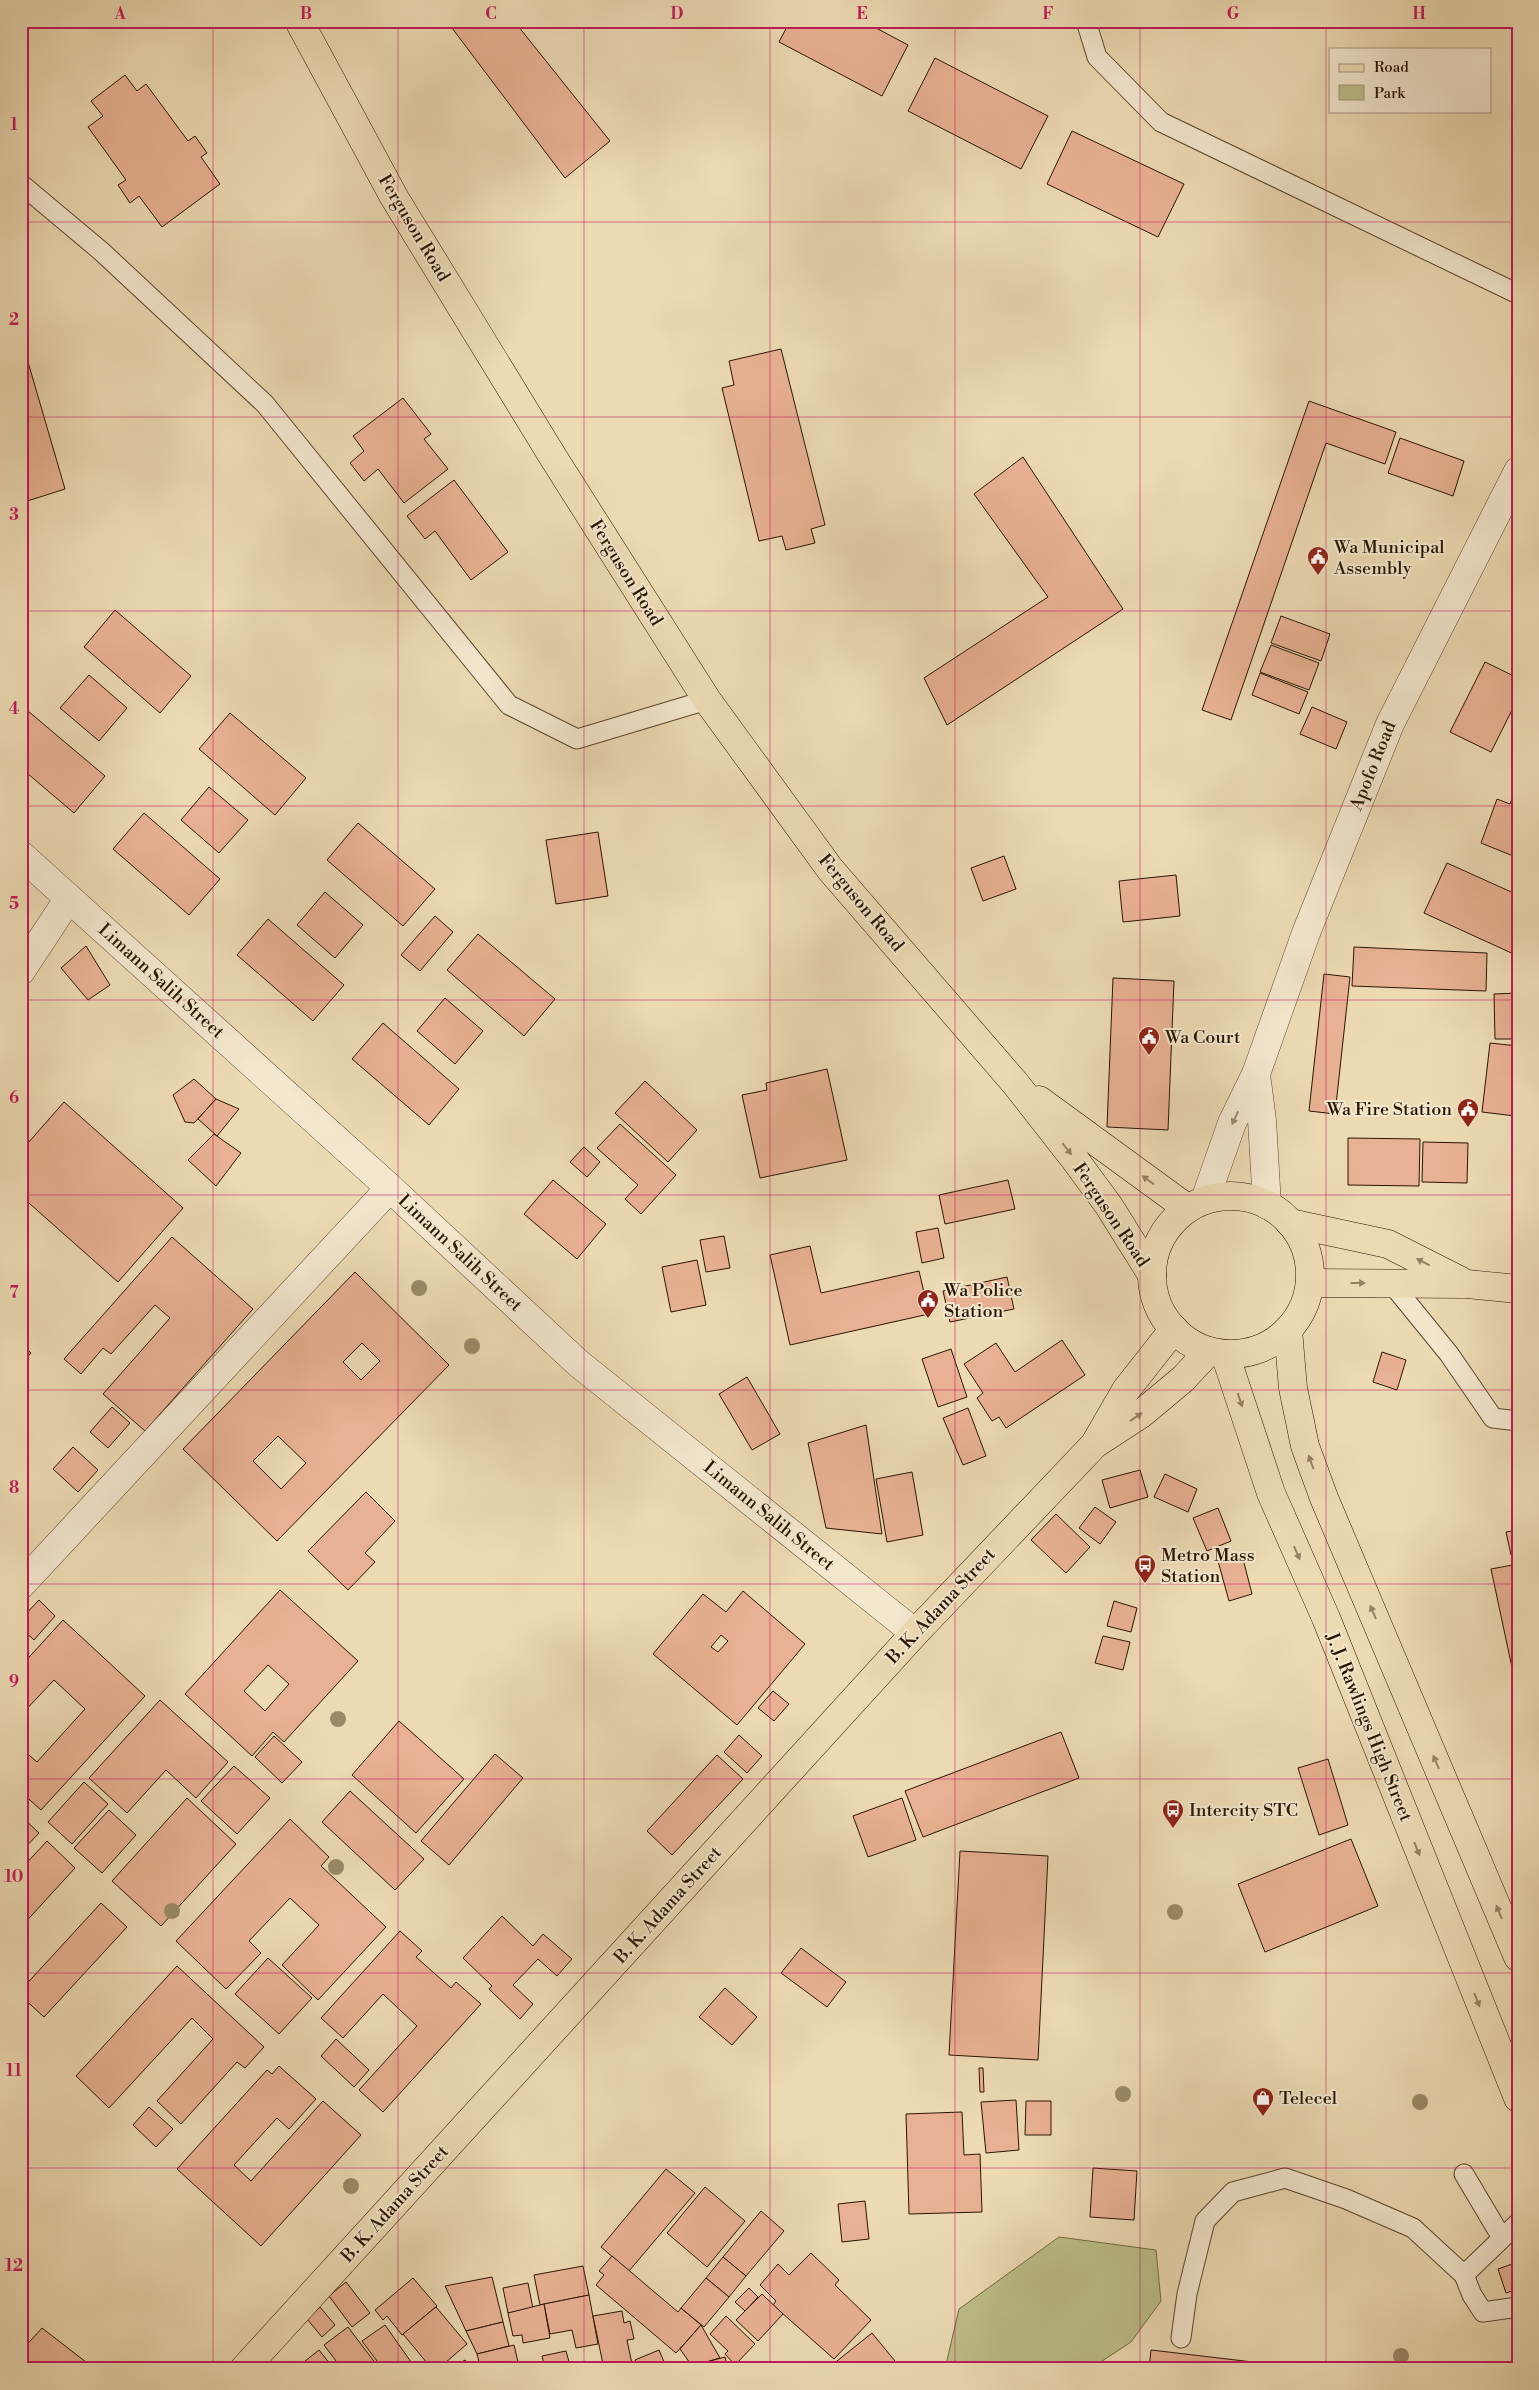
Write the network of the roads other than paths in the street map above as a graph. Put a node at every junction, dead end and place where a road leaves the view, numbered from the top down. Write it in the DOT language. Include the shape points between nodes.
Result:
graph roads {
  1 [pos="299,21"];
  2 [pos="1086,21"];
  3 [pos="21,184"];
  4 [pos="1518,294"];
  5 [pos="1518,471"];
  6 [pos="707,700"];
  7 [pos="21,855"];
  8 [pos="69,898"];
  9 [pos="21,971"];
  10 [pos="1256,1074"];
  11 [pos="1015,1083"];
  12 [pos="390,1188"];
  13 [pos="1196,1204"];
  14 [pos="1268,1205"];
  15 [pos="1290,1223"];
  16 [pos="1152,1276"];
  17 [pos="1310,1283"];
  18 [pos="1392,1284"];
  19 [pos="1467,1284"];
  20 [pos="1518,1289"];
  21 [pos="1174,1329"];
  22 [pos="1288,1330"];
  23 [pos="1217,1353"];
  24 [pos="1518,1421"];
  25 [pos="1095,1444"];
  26 [pos="21,1586"];
  27 [pos="915,1633"];
  28 [pos="1518,1957"];
  29 [pos="1518,2098"];
  30 [pos="1464,2174"];
  31 [pos="1518,2223"];
  32 [pos="1502,2238"];
  33 [pos="1464,2276"];
  34 [pos="1518,2307"];
  35 [pos="1181,2338"];
  36 [pos="244,2369"];
  1 -- 6 [label="main road, Ferguson Road" via="394,197 553,458"];
  2 -- 4 [label="lane" via="1097,57 1161,122"];
  3 -- 6 [label="lane" via="101,251 266,404 509,705 577,739"];
  5 -- 10 [label="street, Apofo Road" via="1390,724 1306,933"];
  6 -- 11 [label="main road, Ferguson Road" via="830,869"];
  7 -- 8 [label="street, Limann Salih Street"];
  8 -- 9 [label="street"];
  8 -- 12 [label="street, Limann Salih Street"];
  10 -- 13 [label="street, Apofo Road, one-way"];
  10 -- 14 [label="street, Apofo Road"];
  13 -- 11 [label="main road, Ferguson Road, one-way"];
  11 -- 16 [label="main road, Ferguson Road, one-way" via="1109,1206"];
  12 -- 26 [label="street"];
  12 -- 27 [label="street, Limann Salih Street" via="578,1363"];
  13 -- 14 [label="main road" via="1237,1196"];
  13 -- 16 [label="main road" via="1172,1221 1162,1237 1154,1256"];
  14 -- 15 [label="main road"];
  15 -- 17 [label="main road" via="1302,1240 1309,1261"];
  19 -- 15 [label="main road, one-way" via="1388,1244"];
  16 -- 21 [label="main road" via="1162,1314"];
  17 -- 18 [label="main road, one-way"];
  17 -- 22 [label="main road" via="1303,1308"];
  18 -- 19 [label="main road"];
  18 -- 24 [label="lane" via="1449,1354 1493,1418"];
  19 -- 20 [label="main road"];
  21 -- 23 [label="main road" via="1190,1343"];
  21 -- 25 [label="main road, B. K. Adama Street" via="1126,1390"];
  22 -- 23 [label="main road" via="1270,1345 1248,1353"];
  28 -- 22 [label="main road, one-way" via="1321,1490 1305,1446 1293,1388"];
  25 -- 23 [label="main road, B. K. Adama Street, one-way" via="1141,1414"];
  23 -- 29 [label="main road, J. J. Rawlings High Street, one-way"];
  25 -- 27 [label="main road, B. K. Adama Street"];
  27 -- 36 [label="main road, B. K. Adama Street"];
  30 -- 32 [label="lane"];
  31 -- 32 [label="lane"];
  32 -- 33 [label="lane"];
  33 -- 34 [label="lane" via="1483,2312"];
  33 -- 35 [label="lane" via="1413,2228 1346,2199 1285,2178 1233,2192 1205,2221 1187,2294"];
}
